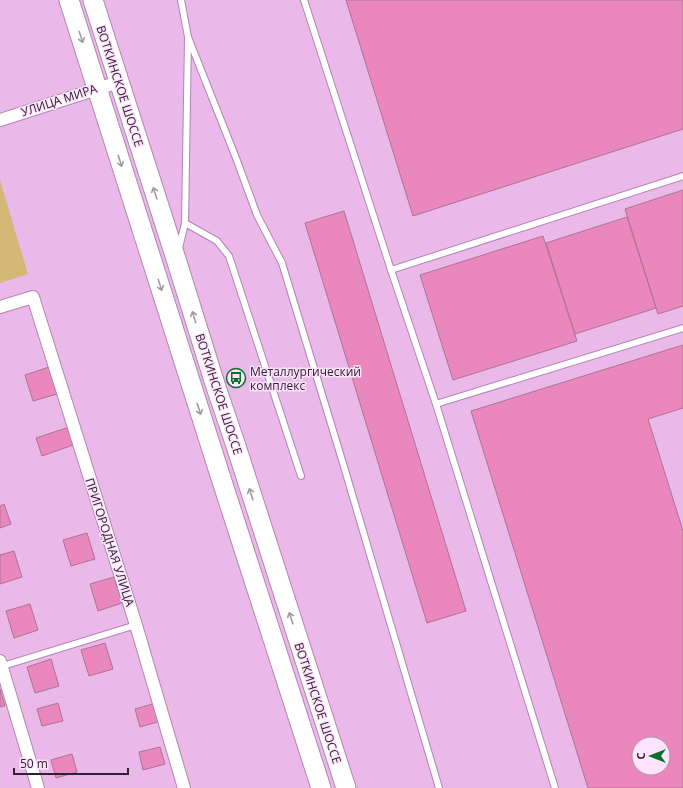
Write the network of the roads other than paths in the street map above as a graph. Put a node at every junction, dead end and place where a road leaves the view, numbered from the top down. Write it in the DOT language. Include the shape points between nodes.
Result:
graph roads {
  1 [pos="69,0"];
  2 [pos="93,0"];
  3 [pos="181,0"];
  4 [pos="304,0"];
  5 [pos="188,37"];
  6 [pos="119,82"];
  7 [pos="97,88"];
  8 [pos="0,120"];
  9 [pos="683,176"];
  10 [pos="185,223"];
  11 [pos="176,259"];
  12 [pos="391,270"];
  13 [pos="0,307"];
  14 [pos="683,328"];
  15 [pos="436,404"];
  16 [pos="301,476"];
  17 [pos="136,625"];
  18 [pos="1,665"];
  19 [pos="38,788"];
  20 [pos="184,788"];
  21 [pos="322,788"];
  22 [pos="346,788"];
  23 [pos="439,788"];
  24 [pos="555,788"];
  1 -- 7 [label="main road, ВОТКИНСКОЕ ШОССЕ, one-way"];
  2 -- 6 [label="main road, ВОТКИНСКОЕ ШОССЕ"];
  3 -- 5 [label="lane"];
  4 -- 12 [label="lane"];
  5 -- 10 [label="lane"];
  5 -- 23 [label="lane" via="257,215 282,263"];
  6 -- 7 [label="street, УЛИЦА МИРА"];
  11 -- 6 [label="main road, ВОТКИНСКОЕ ШОССЕ, one-way"];
  7 -- 8 [label="street, УЛИЦА МИРА"];
  7 -- 21 [label="main road, ВОТКИНСКОЕ ШОССЕ, one-way"];
  9 -- 12 [label="lane"];
  10 -- 11 [label="lane"];
  10 -- 16 [label="lane" via="217,241 229,256"];
  22 -- 11 [label="main road, ВОТКИНСКОЕ ШОССЕ, one-way"];
  12 -- 15 [label="lane"];
  13 -- 17 [label="street, ПРИГОРОДНАЯ УЛИЦА" via="33,297"];
  14 -- 15 [label="lane"];
  15 -- 24 [label="lane"];
  17 -- 18 [label="lane"];
  17 -- 20 [label="street, ПРИГОРОДНАЯ УЛИЦА"];
  18 -- 19 [label="street"];
}
